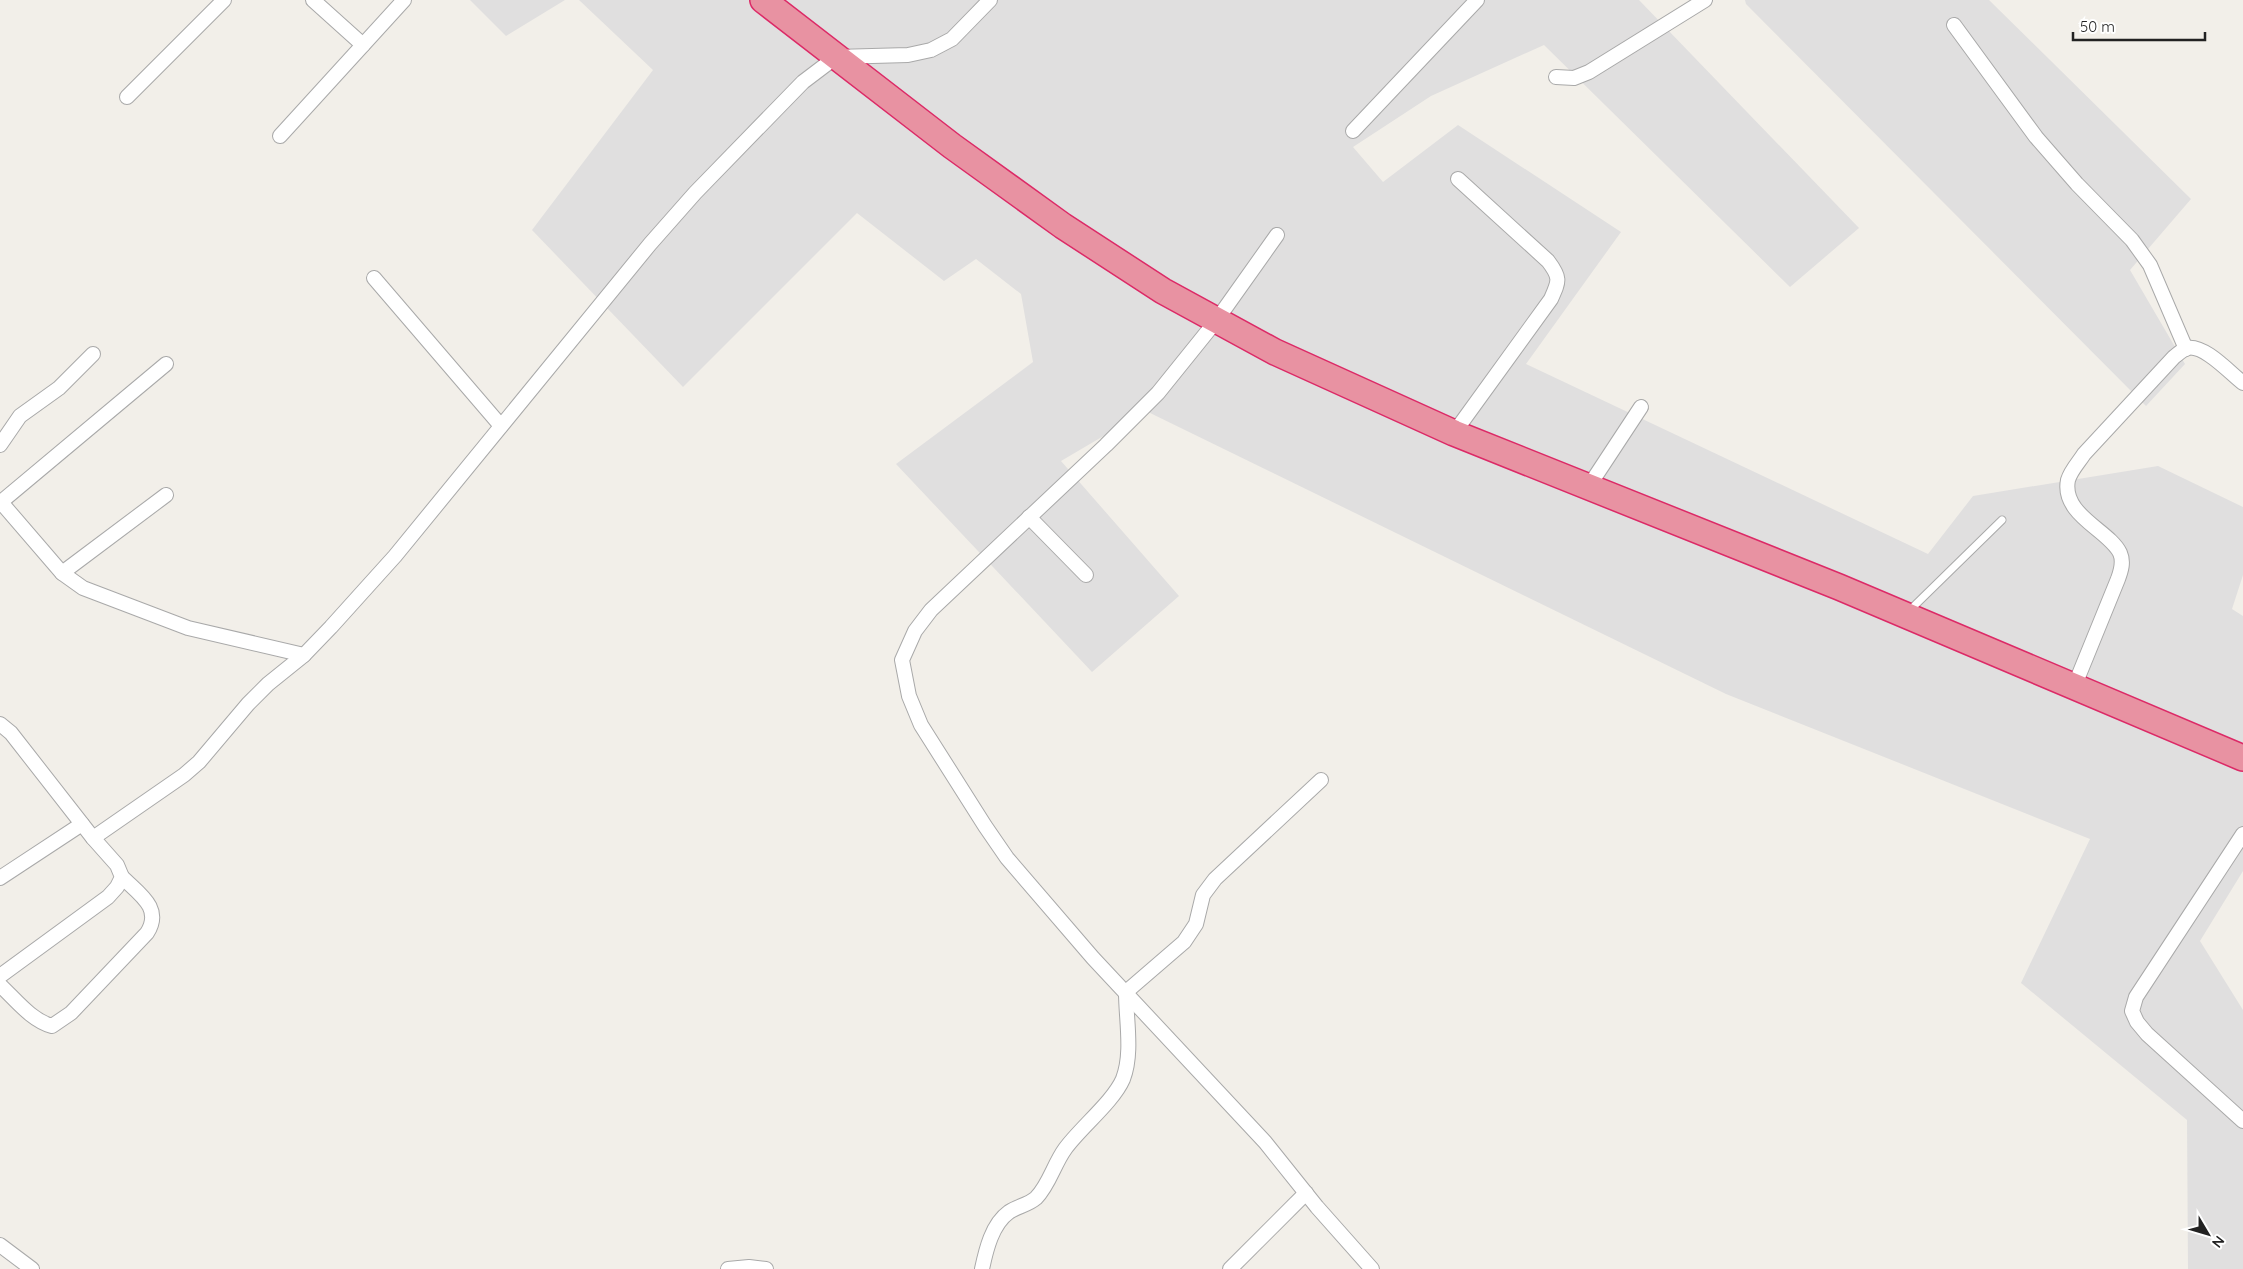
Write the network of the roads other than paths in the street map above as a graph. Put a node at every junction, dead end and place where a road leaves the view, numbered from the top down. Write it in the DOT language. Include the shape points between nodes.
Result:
graph roads {
  1 [pos="224,0"];
  2 [pos="313,0"];
  3 [pos="404,0"];
  4 [pos="763,0"];
  5 [pos="990,0"];
  6 [pos="1477,0"];
  7 [pos="1705,0"];
  8 [pos="1954,25"];
  9 [pos="363,45"];
  10 [pos="836,57"];
  11 [pos="1556,77"];
  12 [pos="128,97"];
  13 [pos="1353,131"];
  14 [pos="280,136"];
  15 [pos="1458,179"];
  16 [pos="1278,235"];
  17 [pos="374,278"];
  18 [pos="1216,321"];
  19 [pos="2186,348"];
  20 [pos="93,354"];
  21 [pos="166,364"];
  22 [pos="2243,383"];
  23 [pos="1641,407"];
  24 [pos="501,426"];
  25 [pos="1454,433"];
  26 [pos="0,444"];
  27 [pos="1589,486"];
  28 [pos="166,495"];
  29 [pos="0,501"];
  30 [pos="1030,517"];
  31 [pos="2002,520"];
  32 [pos="62,573"];
  33 [pos="1086,575"];
  34 [pos="1905,615"];
  35 [pos="304,655"];
  36 [pos="2074,687"];
  37 [pos="0,724"];
  38 [pos="2243,758"];
  39 [pos="1321,780"];
  40 [pos="82,824"];
  41 [pos="2243,834"];
  42 [pos="93,838"];
  43 [pos="122,876"];
  44 [pos="0,878"];
  45 [pos="0,976"];
  46 [pos="0,985"];
  47 [pos="1126,992"];
  48 [pos="2243,1121"];
  49 [pos="1306,1193"];
  50 [pos="0,1245"];
  51 [pos="32,1269"];
  52 [pos="728,1269"];
  53 [pos="766,1269"];
  54 [pos="982,1269"];
  55 [pos="1230,1269"];
  56 [pos="1372,1269"];
  1 -- 12 [label="street"];
  2 -- 9 [label="street"];
  3 -- 9 [label="street"];
  4 -- 10 [label="highway"];
  5 -- 10 [label="street" via="952,39 931,50 908,55"];
  6 -- 13 [label="street"];
  7 -- 11 [label="street" via="1589,72 1574,78"];
  8 -- 19 [label="street" via="2036,137 2076,184 2132,240 2150,265"];
  9 -- 14 [label="street"];
  10 -- 18 [label="highway" via="1063,226 1140,277"];
  10 -- 24 [label="street" via="803,82 695,192"];
  15 -- 25 [label="street" via="1548,261 1559,283 1551,299"];
  16 -- 18 [label="street"];
  17 -- 24 [label="street"];
  18 -- 25 [label="highway" via="1333,380"];
  18 -- 30 [label="street" via="1158,393"];
  19 -- 22 [label="street" via="2197,348"];
  19 -- 36 [label="street" via="2084,454 2069,479 2068,488 2074,506 2113,543 2122,559 2122,569"];
  20 -- 26 [label="street" via="59,388 20,416"];
  21 -- 29 [label="street"];
  23 -- 27 [label="street"];
  24 -- 35 [label="street" via="396,556"];
  25 -- 27 [label="highway"];
  27 -- 34 [label="highway"];
  28 -- 32 [label="street"];
  29 -- 32 [label="street"];
  30 -- 33 [label="street"];
  30 -- 47 [label="street" via="931,610 915,630 902,660 909,696 920,725 1007,858"];
  31 -- 34 [label="lane"];
  32 -- 35 [label="street" via="83,588 188,628"];
  34 -- 36 [label="highway"];
  35 -- 42 [label="street" via="248,704 199,762"];
  36 -- 38 [label="highway"];
  37 -- 40 [label="street" via="11,733"];
  39 -- 47 [label="street" via="1215,879 1202,895 1196,924 1184,942"];
  40 -- 42 [label="street"];
  40 -- 44 [label="street"];
  41 -- 48 [label="street" via="2136,997 2132,1010 2147,1034"];
  42 -- 43 [label="street" via="117,865"];
  43 -- 45 [label="street" via="108,897"];
  43 -- 46 [label="street" via="150,906 154,916 152,925 71,1013 52,1026 44,1024"];
  47 -- 49 [label="street" via="1265,1142"];
  47 -- 54 [label="street" via="1128,1059 1122,1080 1108,1101 1065,1148 1037,1196 1004,1216 987,1246"];
  49 -- 55 [label="street"];
  49 -- 56 [label="street"];
  50 -- 51 [label="street"];
  52 -- 53 [label="street"];
}
